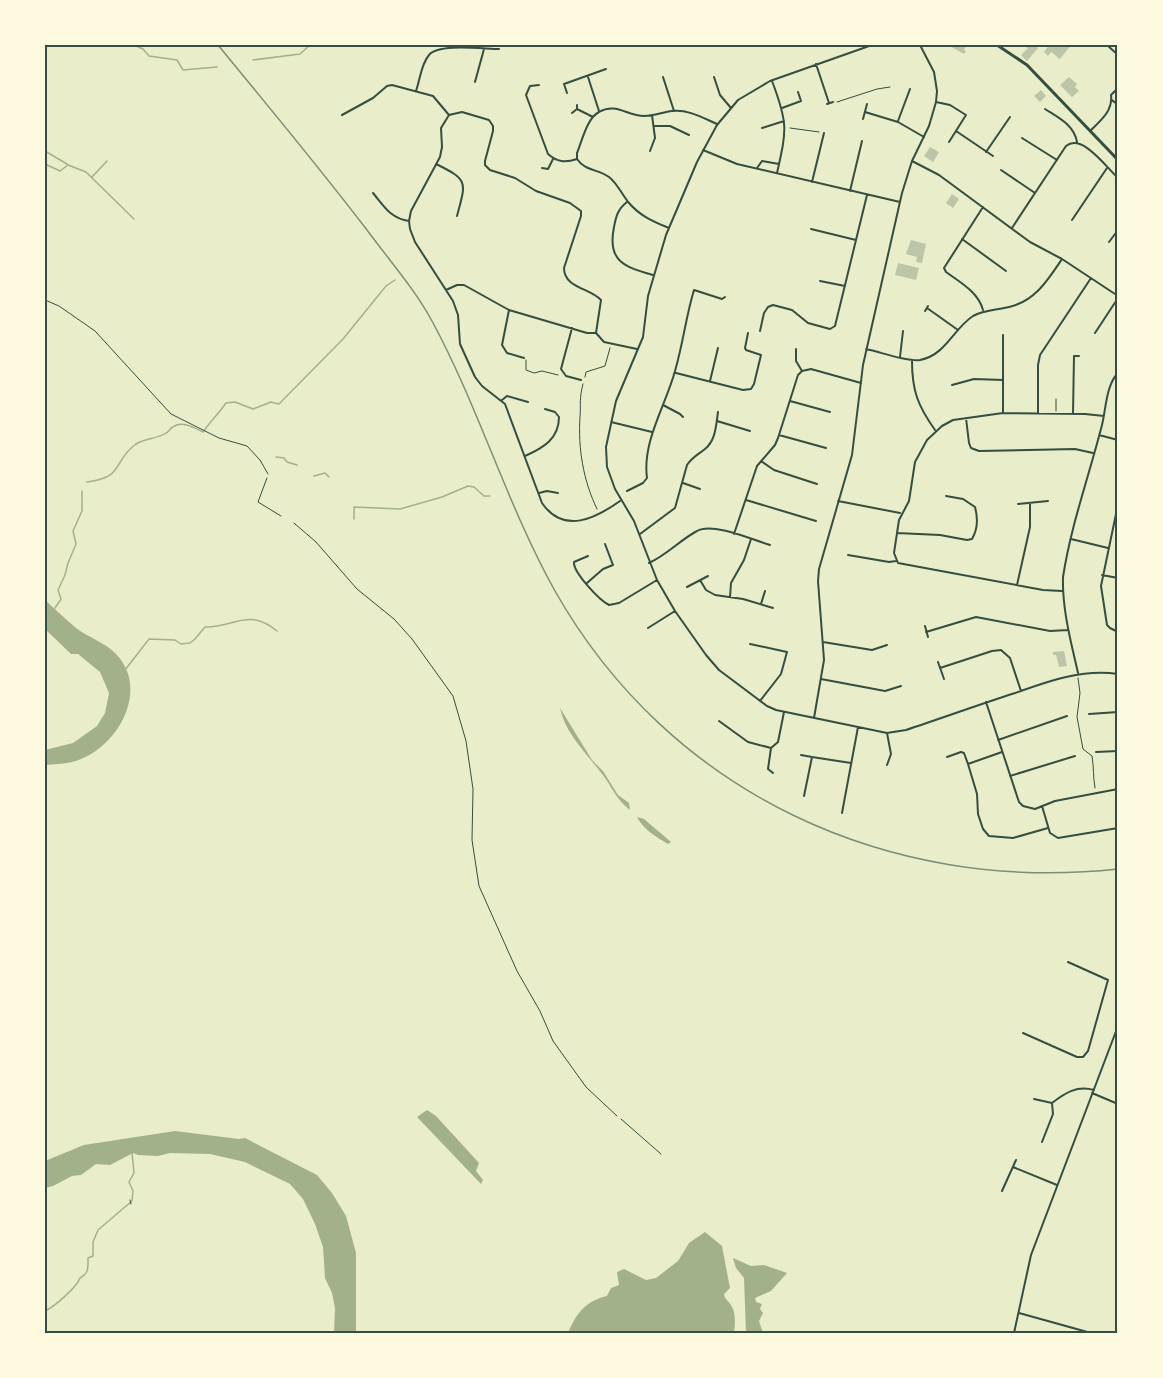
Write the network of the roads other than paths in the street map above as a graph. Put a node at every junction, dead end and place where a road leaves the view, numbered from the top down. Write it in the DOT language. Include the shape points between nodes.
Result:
graph roads {
  1 [pos="872,45"];
  2 [pos="920,45"];
  3 [pos="997,45"];
  4 [pos="1107,45"];
  5 [pos="484,49"];
  6 [pos="499,49"];
  7 [pos="1118,55"];
  8 [pos="816,64"];
  9 [pos="606,69"];
  10 [pos="587,76"];
  11 [pos="663,77"];
  12 [pos="714,77"];
  13 [pos="772,81"];
  14 [pos="475,82"];
  15 [pos="539,84"];
  16 [pos="1118,88"];
  17 [pos="909,89"];
  18 [pos="417,92"];
  19 [pos="798,92"];
  20 [pos="567,93"];
  21 [pos="902,94"];
  22 [pos="907,96"];
  23 [pos="1112,100"];
  24 [pos="936,102"];
  25 [pos="830,103"];
  26 [pos="867,104"];
  27 [pos="1118,105"];
  28 [pos="1051,107"];
  29 [pos="731,108"];
  30 [pos="782,108"];
  31 [pos="599,111"];
  32 [pos="674,111"];
  33 [pos="865,112"];
  34 [pos="572,113"];
  35 [pos="342,115"];
  36 [pos="449,115"];
  37 [pos="652,115"];
  38 [pos="593,117"];
  39 [pos="1010,117"];
  40 [pos="863,119"];
  41 [pos="784,121"];
  42 [pos="898,122"];
  43 [pos="717,124"];
  44 [pos="655,126"];
  45 [pos="762,128"];
  46 [pos="956,131"];
  47 [pos="1090,131"];
  48 [pos="824,133"];
  49 [pos="689,135"];
  50 [pos="924,138"];
  51 [pos="1022,138"];
  52 [pos="862,141"];
  53 [pos="949,142"];
  54 [pos="1077,142"];
  55 [pos="703,150"];
  56 [pos="650,151"];
  57 [pos="986,152"];
  58 [pos="993,156"];
  59 [pos="553,159"];
  60 [pos="577,159"];
  61 [pos="1057,160"];
  62 [pos="1118,160"];
  63 [pos="912,161"];
  64 [pos="436,164"];
  65 [pos="779,164"];
  66 [pos="542,168"];
  67 [pos="757,168"];
  68 [pos="1107,168"];
  69 [pos="1001,170"];
  70 [pos="777,173"];
  71 [pos="1118,178"];
  72 [pos="812,182"];
  73 [pos="850,191"];
  74 [pos="373,193"];
  75 [pos="1035,193"];
  76 [pos="867,195"];
  77 [pos="628,202"];
  78 [pos="900,202"];
  79 [pos="983,207"];
  80 [pos="457,216"];
  81 [pos="1072,220"];
  82 [pos="409,221"];
  83 [pos="669,228"];
  84 [pos="1012,228"];
  85 [pos="811,229"];
  86 [pos="1118,230"];
  87 [pos="962,239"];
  88 [pos="856,240"];
  89 [pos="1109,242"];
  90 [pos="1062,259"];
  91 [pos="1006,271"];
  92 [pos="654,274"];
  93 [pos="1091,278"];
  94 [pos="820,281"];
  95 [pos="845,286"];
  96 [pos="446,290"];
  97 [pos="725,297"];
  98 [pos="1118,297"];
  99 [pos="45,300"];
  100 [pos="927,308"];
  101 [pos="509,310"];
  102 [pos="984,311"];
  103 [pos="572,328"];
  104 [pos="958,330"];
  105 [pos="760,331"];
  106 [pos="903,332"];
  107 [pos="596,333"];
  108 [pos="748,333"];
  109 [pos="1095,333"];
  110 [pos="1003,335"];
  111 [pos="718,348"];
  112 [pos="866,348"];
  113 [pos="638,349"];
  114 [pos="796,349"];
  115 [pos="1079,356"];
  116 [pos="900,357"];
  117 [pos="524,358"];
  118 [pos="912,361"];
  119 [pos="802,371"];
  120 [pos="675,372"];
  121 [pos="1118,373"];
  122 [pos="581,380"];
  123 [pos="1003,380"];
  124 [pos="710,381"];
  125 [pos="861,383"];
  126 [pos="952,385"];
  127 [pos="1056,399"];
  128 [pos="502,400"];
  129 [pos="790,401"];
  130 [pos="528,402"];
  131 [pos="663,405"];
  132 [pos="545,409"];
  133 [pos="718,412"];
  134 [pos="830,412"];
  135 [pos="1003,413"];
  136 [pos="1038,413"];
  137 [pos="1056,413"];
  138 [pos="1074,413"];
  139 [pos="1104,416"];
  140 [pos="683,417"];
  141 [pos="966,418"];
  142 [pos="717,421"];
  143 [pos="611,422"];
  144 [pos="750,431"];
  145 [pos="935,431"];
  146 [pos="653,433"];
  147 [pos="779,435"];
  148 [pos="1099,435"];
  149 [pos="1118,440"];
  150 [pos="826,448"];
  151 [pos="1093,453"];
  152 [pos="525,456"];
  153 [pos="761,461"];
  154 [pos="268,474"];
  155 [pos="682,483"];
  156 [pos="817,484"];
  157 [pos="700,489"];
  158 [pos="627,491"];
  159 [pos="539,493"];
  160 [pos="558,493"];
  161 [pos="946,496"];
  162 [pos="621,500"];
  163 [pos="746,500"];
  164 [pos="838,501"];
  165 [pos="1048,501"];
  166 [pos="1030,503"];
  167 [pos="1018,504"];
  168 [pos="902,513"];
  169 [pos="1116,514"];
  170 [pos="816,521"];
  171 [pos="897,533"];
  172 [pos="640,534"];
  173 [pos="734,534"];
  174 [pos="751,539"];
  175 [pos="1071,539"];
  176 [pos="605,544"];
  177 [pos="770,545"];
  178 [pos="1108,548"];
  179 [pos="848,555"];
  180 [pos="588,556"];
  181 [pos="896,561"];
  182 [pos="649,563"];
  183 [pos="1102,575"];
  184 [pos="708,576"];
  185 [pos="1118,578"];
  186 [pos="657,580"];
  187 [pos="700,580"];
  188 [pos="587,583"];
  189 [pos="1017,585"];
  190 [pos="687,587"];
  191 [pos="765,591"];
  192 [pos="1062,591"];
  193 [pos="730,597"];
  194 [pos="761,604"];
  195 [pos="772,608"];
  196 [pos="675,611"];
  197 [pos="925,626"];
  198 [pos="648,628"];
  199 [pos="1068,630"];
  200 [pos="926,632"];
  201 [pos="1118,632"];
  202 [pos="928,637"];
  203 [pos="823,642"];
  204 [pos="750,644"];
  205 [pos="887,645"];
  206 [pos="938,662"];
  207 [pos="940,668"];
  208 [pos="1078,674"];
  209 [pos="1118,674"];
  210 [pos="821,679"];
  211 [pos="944,679"];
  212 [pos="901,686"];
  213 [pos="1021,691"];
  214 [pos="760,701"];
  215 [pos="986,702"];
  216 [pos="784,712"];
  217 [pos="1118,712"];
  218 [pos="1089,714"];
  219 [pos="1067,716"];
  220 [pos="814,718"];
  221 [pos="719,721"];
  222 [pos="858,727"];
  223 [pos="887,733"];
  224 [pos="998,740"];
  225 [pos="771,748"];
  226 [pos="1118,751"];
  227 [pos="1002,752"];
  228 [pos="1096,752"];
  229 [pos="801,754"];
  230 [pos="1075,756"];
  231 [pos="812,757"];
  232 [pos="947,757"];
  233 [pos="851,763"];
  234 [pos="968,764"];
  235 [pos="887,765"];
  236 [pos="772,773"];
  237 [pos="1010,776"];
  238 [pos="1118,789"];
  239 [pos="804,796"];
  240 [pos="1042,806"];
  241 [pos="842,813"];
  242 [pos="1048,828"];
  243 [pos="1118,828"];
  244 [pos="1068,962"];
  245 [pos="1118,1026"];
  246 [pos="1023,1033"];
  247 [pos="1093,1092"];
  248 [pos="1034,1099"];
  249 [pos="1118,1102"];
  250 [pos="1052,1103"];
  251 [pos="621,1119"];
  252 [pos="1042,1142"];
  253 [pos="661,1154"];
  254 [pos="1016,1160"];
  255 [pos="1012,1167"];
  256 [pos="1057,1185"];
  257 [pos="1002,1191"];
  258 [pos="1018,1313"];
  259 [pos="1014,1333"];
  260 [pos="1091,1333"];
  1 -- 8 [label="street"];
  2 -- 24 [label="street" via="934,72"];
  3 -- 47 [label="street" via="1023,62"];
  4 -- 7 [label="street"];
  5 -- 6 [label="street"];
  5 -- 14 [label="street"];
  5 -- 18 [label="street" via="433,50 427,57"];
  8 -- 13 [label="street"];
  8 -- 25 [label="street"];
  9 -- 10 [label="street"];
  10 -- 20 [label="street" via="564,84"];
  10 -- 31 [label="street"];
  11 -- 32 [label="street"];
  12 -- 29 [label="street" via="720,95"];
  13 -- 29 [label="street" via="748,93"];
  13 -- 30 [label="street"];
  15 -- 59 [label="street" via="530,87 526,94 544,147"];
  16 -- 23 [label="street" via="1111,94"];
  17 -- 22 [label="street"];
  18 -- 35 [label="street" via="387,86"];
  18 -- 36 [label="street" via="433,96"];
  19 -- 30 [label="street" via="801,101"];
  21 -- 22 [label="street"];
  22 -- 42 [label="street"];
  23 -- 27 [label="street"];
  23 -- 47 [label="street" via="1108,112"];
  24 -- 46 [label="street" via="966,115"];
  24 -- 50 [label="street"];
  26 -- 33 [label="street"];
  28 -- 54 [label="street" via="1046,110 1071,126"];
  29 -- 43 [label="street"];
  30 -- 41 [label="street"];
  31 -- 37 [label="street" via="616,107 638,116"];
  31 -- 38 [label="street"];
  32 -- 37 [label="street"];
  32 -- 43 [label="street" via="692,113"];
  33 -- 40 [label="street"];
  33 -- 42 [label="street"];
  34 -- 38 [label="street" via="577,107"];
  36 -- 64 [label="street" via="441,128 441,153"];
  36 -- 107 [label="street" via="462,112 489,120 493,131 485,161 490,170 581,211 564,273 569,281 601,300"];
  37 -- 44 [label="street"];
  38 -- 60 [label="street"];
  39 -- 57 [label="street"];
  41 -- 45 [label="street"];
  41 -- 65 [label="street"];
  42 -- 50 [label="street"];
  43 -- 55 [label="street"];
  44 -- 49 [label="street" via="667,125"];
  44 -- 56 [label="street"];
  46 -- 53 [label="street"];
  46 -- 57 [label="street"];
  47 -- 62 [label="street"];
  48 -- 72 [label="street"];
  50 -- 63 [label="street"];
  51 -- 61 [label="street"];
  52 -- 73 [label="street"];
  54 -- 61 [label="street" via="1066,146"];
  54 -- 68 [label="street"];
  55 -- 67 [label="street" via="723,160"];
  55 -- 83 [label="street"];
  57 -- 58 [label="street"];
  59 -- 60 [label="street"];
  59 -- 66 [label="street" via="548,169"];
  60 -- 77 [label="street" via="588,169 611,178"];
  61 -- 75 [label="street"];
  63 -- 78 [label="street"];
  63 -- 79 [label="street" via="939,174"];
  64 -- 80 [label="street" via="457,174 463,182"];
  64 -- 82 [label="street" via="412,207"];
  65 -- 67 [label="street" via="762,160"];
  65 -- 70 [label="street"];
  67 -- 70 [label="street"];
  68 -- 71 [label="street"];
  68 -- 81 [label="street"];
  69 -- 75 [label="street"];
  70 -- 72 [label="street"];
  72 -- 73 [label="street"];
  73 -- 76 [label="street"];
  74 -- 82 [label="street" via="392,216"];
  75 -- 84 [label="street"];
  76 -- 78 [label="street"];
  76 -- 88 [label="street"];
  77 -- 83 [label="street" via="645,218"];
  77 -- 92 [label="street" via="617,215 611,242 614,252 626,266"];
  78 -- 112 [label="street"];
  79 -- 84 [label="street"];
  79 -- 87 [label="street"];
  82 -- 96 [label="street" via="415,242"];
  83 -- 92 [label="street"];
  84 -- 90 [label="street"];
  85 -- 88 [label="street"];
  86 -- 89 [label="street"];
  87 -- 91 [label="street"];
  87 -- 102 [label="street" via="944,268 981,300"];
  88 -- 95 [label="street"];
  90 -- 93 [label="street"];
  90 -- 102 [label="street" via="1037,293 1026,301"];
  92 -- 113 [label="street"];
  93 -- 98 [label="street"];
  93 -- 136 [label="street" via="1040,355"];
  94 -- 95 [label="street"];
  95 -- 105 [label="street" via="833,328 807,322 792,310 773,305 764,313"];
  96 -- 101 [label="street" via="464,285"];
  96 -- 128 [label="street" via="456,308 460,344 468,364 478,383"];
  97 -- 120 [label="street" via="694,290"];
  98 -- 109 [label="street"];
  99 -- 154 [label="lane" via="95,331 171,414 219,438 246,446"];
  100 -- 104 [label="street"];
  101 -- 103 [label="street"];
  101 -- 117 [label="street" via="502,345 507,353"];
  102 -- 104 [label="street" via="972,316"];
  103 -- 107 [label="street"];
  103 -- 122 [label="street" via="561,364 563,373"];
  104 -- 118 [label="street" via="940,351"];
  106 -- 116 [label="street"];
  107 -- 113 [label="street" via="600,339"];
  108 -- 124 [label="street" via="746,350 761,355 751,389"];
  110 -- 123 [label="street"];
  111 -- 124 [label="street"];
  112 -- 116 [label="street"];
  112 -- 125 [label="street"];
  113 -- 143 [label="street"];
  114 -- 119 [label="street" via="796,362"];
  115 -- 138 [label="street" via="1074,356"];
  116 -- 118 [label="street"];
  118 -- 145 [label="street" via="917,399"];
  119 -- 125 [label="street" via="810,369"];
  119 -- 129 [label="street"];
  120 -- 124 [label="street"];
  120 -- 131 [label="street"];
  121 -- 139 [label="street"];
  123 -- 126 [label="street" via="974,379"];
  123 -- 135 [label="street"];
  125 -- 164 [label="street" via="852,455"];
  127 -- 137 [label="lane"];
  128 -- 130 [label="street" via="507,396"];
  128 -- 152 [label="street"];
  129 -- 134 [label="street"];
  129 -- 147 [label="street"];
  131 -- 140 [label="street"];
  131 -- 146 [label="street"];
  132 -- 152 [label="street" via="559,417 555,434 543,448"];
  133 -- 142 [label="street"];
  135 -- 136 [label="street"];
  135 -- 141 [label="street"];
  136 -- 137 [label="street"];
  137 -- 138 [label="street"];
  138 -- 139 [label="street"];
  139 -- 148 [label="street"];
  141 -- 145 [label="street" via="953,420"];
  141 -- 151 [label="street" via="969,443 979,451 1075,449"];
  142 -- 144 [label="street"];
  142 -- 155 [label="street" via="714,438 690,460"];
  143 -- 146 [label="street"];
  143 -- 162 [label="street" via="607,467"];
  145 -- 168 [label="street" via="915,462 911,493"];
  146 -- 158 [label="street" via="647,478"];
  147 -- 150 [label="street"];
  147 -- 153 [label="street"];
  148 -- 149 [label="street"];
  148 -- 151 [label="street"];
  151 -- 175 [label="street"];
  152 -- 159 [label="street"];
  153 -- 156 [label="street" via="774,470"];
  153 -- 163 [label="street"];
  155 -- 157 [label="street"];
  155 -- 172 [label="street" via="675,508"];
  159 -- 160 [label="street"];
  159 -- 162 [label="street" via="549,512 563,519 583,521"];
  161 -- 171 [label="street" via="963,499 975,507 976,533 972,539"];
  162 -- 172 [label="street"];
  163 -- 170 [label="street"];
  163 -- 173 [label="street"];
  164 -- 168 [label="street"];
  164 -- 203 [label="street" via="819,569"];
  165 -- 166 [label="street"];
  166 -- 167 [label="street"];
  166 -- 189 [label="street" via="1030,527"];
  168 -- 171 [label="street"];
  169 -- 178 [label="street"];
  171 -- 181 [label="street"];
  172 -- 182 [label="street"];
  173 -- 174 [label="street"];
  173 -- 182 [label="street" via="715,528 701,529"];
  174 -- 177 [label="street"];
  174 -- 193 [label="street" via="731,583"];
  175 -- 178 [label="street"];
  175 -- 192 [label="street"];
  176 -- 188 [label="street" via="613,565"];
  178 -- 183 [label="street"];
  179 -- 181 [label="street"];
  180 -- 188 [label="street" via="573,562"];
  181 -- 189 [label="street"];
  182 -- 186 [label="street"];
  183 -- 185 [label="street"];
  183 -- 201 [label="street" via="1101,597 1107,625"];
  184 -- 187 [label="street"];
  186 -- 188 [label="street" via="614,605 605,603"];
  186 -- 196 [label="street"];
  187 -- 190 [label="street"];
  187 -- 193 [label="street" via="711,593"];
  189 -- 192 [label="street"];
  191 -- 194 [label="street"];
  192 -- 199 [label="street"];
  193 -- 194 [label="street"];
  194 -- 195 [label="street"];
  196 -- 198 [label="street"];
  196 -- 214 [label="street" via="719,670"];
  197 -- 200 [label="street"];
  199 -- 200 [label="street" via="1050,631 976,617"];
  199 -- 208 [label="street"];
  200 -- 202 [label="street"];
  203 -- 205 [label="street" via="872,650"];
  203 -- 210 [label="street"];
  204 -- 214 [label="street" via="787,652 781,674"];
  206 -- 207 [label="street"];
  207 -- 211 [label="street"];
  207 -- 213 [label="street" via="1001,650 1010,658"];
  208 -- 209 [label="street"];
  208 -- 213 [label="street"];
  210 -- 212 [label="street" via="885,691"];
  210 -- 220 [label="street"];
  213 -- 215 [label="street"];
  214 -- 216 [label="street"];
  215 -- 223 [label="street"];
  215 -- 224 [label="street"];
  216 -- 220 [label="street"];
  216 -- 225 [label="street" via="778,742"];
  217 -- 218 [label="street"];
  219 -- 224 [label="street"];
  220 -- 222 [label="street"];
  221 -- 225 [label="street" via="748,742"];
  222 -- 223 [label="street"];
  222 -- 233 [label="street"];
  223 -- 235 [label="street" via="891,754"];
  224 -- 227 [label="street"];
  225 -- 236 [label="street" via="768,769"];
  226 -- 228 [label="street"];
  227 -- 234 [label="street"];
  227 -- 237 [label="street"];
  229 -- 231 [label="street"];
  230 -- 237 [label="street"];
  231 -- 233 [label="street"];
  231 -- 239 [label="street"];
  232 -- 234 [label="street" via="964,753"];
  233 -- 241 [label="street"];
  234 -- 242 [label="street" via="978,814 989,836 1013,838"];
  237 -- 240 [label="street" via="1023,806"];
  238 -- 240 [label="street"];
  240 -- 242 [label="street"];
  242 -- 243 [label="street" via="1058,838"];
  244 -- 246 [label="street" via="1108,980 1088,1051 1077,1057"];
  245 -- 247 [label="street"];
  247 -- 249 [label="street"];
  247 -- 250 [label="street" via="1084,1088 1070,1090"];
  247 -- 256 [label="street"];
  248 -- 250 [label="street"];
  250 -- 252 [label="street" via="1053,1114"];
  251 -- 253 [label="lane"];
  254 -- 255 [label="street"];
  255 -- 256 [label="street"];
  255 -- 257 [label="street"];
  256 -- 258 [label="street" via="1031,1255"];
  258 -- 259 [label="street"];
  258 -- 260 [label="street"];
}
